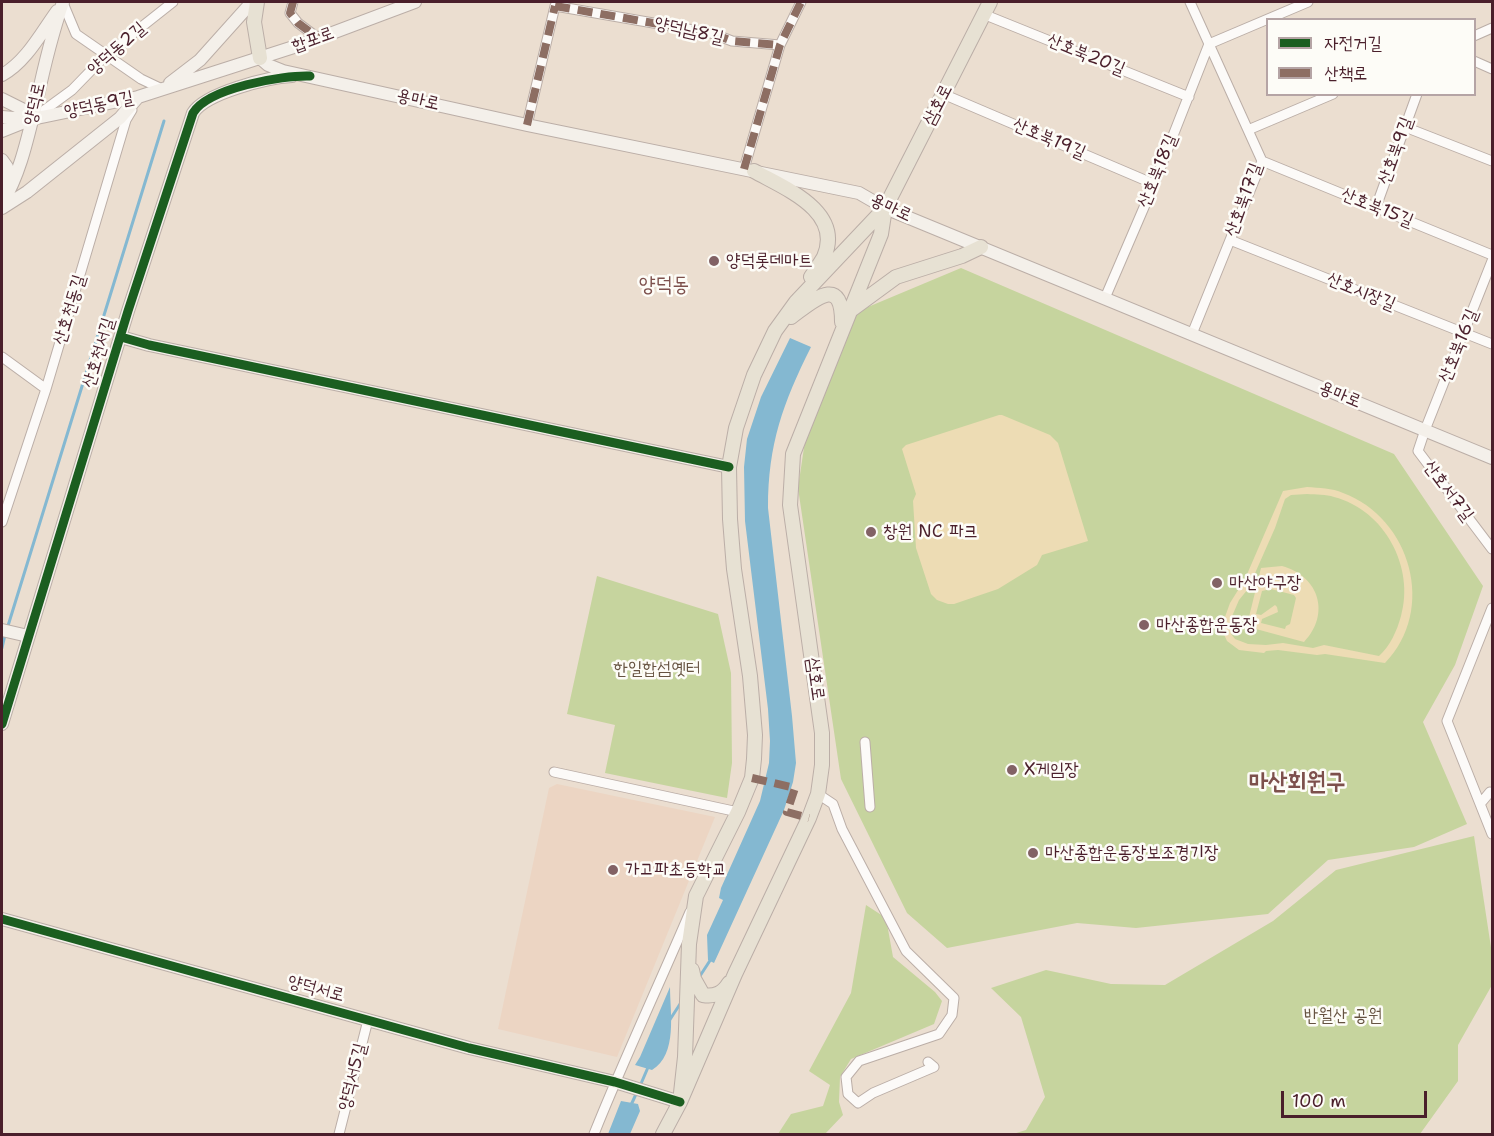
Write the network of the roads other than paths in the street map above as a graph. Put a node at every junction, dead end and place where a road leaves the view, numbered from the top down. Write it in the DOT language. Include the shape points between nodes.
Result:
graph roads {
  1 [pos="63,2"];
  2 [pos="173,2"];
  3 [pos="252,2"];
  4 [pos="257,2"];
  5 [pos="293,2"];
  6 [pos="415,2"];
  7 [pos="801,2"];
  8 [pos="1189,2"];
  9 [pos="1308,2"];
  10 [pos="555,4"];
  11 [pos="986,8"];
  12 [pos="1270,18"];
  13 [pos="1266,20"];
  14 [pos="1492,28"];
  15 [pos="1476,35"];
  16 [pos="318,38"];
  17 [pos="1209,44"];
  18 [pos="780,45"];
  19 [pos="106,55"];
  20 [pos="260,58"];
  21 [pos="1476,62"];
  22 [pos="1492,69"];
  23 [pos="2,75"];
  24 [pos="210,75"];
  25 [pos="310,76"];
  26 [pos="165,88"];
  27 [pos="944,94"];
  28 [pos="1328,96"];
  29 [pos="1416,96"];
  30 [pos="138,97"];
  31 [pos="1189,97"];
  32 [pos="2,99"];
  33 [pos="2,117"];
  34 [pos="32,119"];
  35 [pos="527,125"];
  36 [pos="1405,128"];
  37 [pos="1248,130"];
  38 [pos="2,131"];
  39 [pos="2,160"];
  40 [pos="1262,161"];
  41 [pos="1492,161"];
  42 [pos="749,170"];
  43 [pos="1154,184"];
  44 [pos="4,202"];
  45 [pos="1376,207"];
  46 [pos="885,208"];
  47 [pos="1230,240"];
  48 [pos="981,247"];
  49 [pos="1492,255"];
  50 [pos="1492,261"];
  51 [pos="1105,298"];
  52 [pos="796,302"];
  53 [pos="850,312"];
  54 [pos="781,324"];
  55 [pos="842,330"];
  56 [pos="1464,333"];
  57 [pos="1192,334"];
  58 [pos="121,337"];
  59 [pos="1492,344"];
  60 [pos="2,357"];
  61 [pos="46,389"];
  62 [pos="1425,430"];
  63 [pos="1492,458"];
  64 [pos="729,467"];
  65 [pos="3,516"];
  66 [pos="1492,549"];
  67 [pos="1492,608"];
  68 [pos="7,631"];
  69 [pos="28,636"];
  70 [pos="2,724"];
  71 [pos="865,742"];
  72 [pos="554,772"];
  73 [pos="1492,791"];
  74 [pos="818,794"];
  75 [pos="1480,804"];
  76 [pos="870,807"];
  77 [pos="738,812"];
  78 [pos="1492,834"];
  79 [pos="696,897"];
  80 [pos="2,919"];
  81 [pos="689,944"];
  82 [pos="735,974"];
  83 [pos="368,1020"];
  84 [pos="928,1062"];
  85 [pos="619,1083"];
  86 [pos="680,1102"];
  87 [pos="339,1134"];
  88 [pos="594,1134"];
  89 [pos="663,1134"];
  1 -- 19 [label="street" via="76,34"];
  1 -- 23 [label="main road" via="26,54"];
  1 -- 34 [label="main road, 양덕로"];
  2 -- 19 [label="street, 양덕동2길"];
  3 -- 26 [label="main road" via="200,60"];
  4 -- 20 [label="main road" via="254,22"];
  5 -- 16 [label="street" via="290,13"];
  6 -- 16 [label="main road, 합포로"];
  7 -- 18 [label="street"];
  8 -- 17 [label="street, 산호북17길"];
  9 -- 12 [label="street"];
  10 -- 18 [label="street, 양덕남8길" via="711,33 732,41"];
  10 -- 35 [label="street"];
  11 -- 27 [label="main road, 삼호로"];
  11 -- 31 [label="street, 산호북20길"];
  13 -- 17 [label="street"];
  14 -- 15 [label="street"];
  16 -- 20 [label="main road, 합포로"];
  17 -- 31 [label="street, 산호북18길"];
  17 -- 37 [label="street, 산호북17길"];
  18 -- 42 [label="street"];
  19 -- 26 [label="street" via="141,79"];
  19 -- 34 [label="street, 양덕동2길" via="72,90"];
  20 -- 24 [label="main road, 합포로"];
  20 -- 25 [label="main road, 용마로" via="275,68"];
  21 -- 22 [label="street"];
  24 -- 26 [label="main road, 양덕동9길"];
  25 -- 35 [label="main road, 용마로"];
  25 -- 58 [label="main road, 산호천서길" via="256,82 206,101 195,110"];
  26 -- 30 [label="main road, 양덕동9길"];
  27 -- 43 [label="street, 산호북19길"];
  27 -- 46 [label="main road, 삼호로"];
  28 -- 37 [label="street"];
  29 -- 36 [label="street, 산호북9길"];
  30 -- 34 [label="main road, 양덕동9길"];
  30 -- 44 [label="main road" via="120,118 27,192"];
  30 -- 61 [label="street, 산호천동길" via="126,120"];
  31 -- 43 [label="street, 산호북18길"];
  32 -- 34 [label="main road"];
  33 -- 34 [label="main road"];
  34 -- 38 [label="main road, 양덕동9길"];
  34 -- 44 [label="main road, 양덕로" via="18,173"];
  35 -- 42 [label="main road, 용마로"];
  36 -- 41 [label="street"];
  36 -- 45 [label="street, 산호북9길"];
  37 -- 40 [label="street, 산호북17길"];
  39 -- 44 [label="main road" via="7,167"];
  40 -- 45 [label="street, 산호북15길"];
  40 -- 47 [label="street, 산호북17길"];
  42 -- 46 [label="main road, 용마로" via="859,193"];
  42 -- 52 [label="main road" via="809,202 827,232 824,256"];
  43 -- 51 [label="street, 산호북18길"];
  45 -- 49 [label="street, 산호북15길"];
  46 -- 48 [label="main road, 용마로"];
  46 -- 52 [label="main road, 삼호로"];
  46 -- 53 [label="main road, 삼호로" via="881,234"];
  47 -- 56 [label="street, 산호시장길"];
  47 -- 57 [label="street, 산호북17길"];
  48 -- 51 [label="main road, 용마로"];
  48 -- 53 [label="main road" via="896,277"];
  50 -- 56 [label="street, 산호북16길"];
  51 -- 57 [label="main road, 용마로"];
  52 -- 54 [label="main road, 삼호로"];
  53 -- 55 [label="main road, 삼호로"];
  54 -- 55 [label="main road" via="829,294 842,306"];
  54 -- 64 [label="main road, 삼호로" via="744,402"];
  55 -- 74 [label="main road, 삼호로" via="793,454 790,482 822,733"];
  56 -- 59 [label="street, 산호시장길"];
  56 -- 62 [label="street, 산호북16길"];
  57 -- 62 [label="main road, 용마로"];
  58 -- 64 [label="main road"];
  58 -- 69 [label="main road, 산호천서길"];
  60 -- 61 [label="street"];
  61 -- 65 [label="street, 산호천동길"];
  62 -- 63 [label="main road, 용마로"];
  62 -- 66 [label="street, 산호서7길" via="1418,451"];
  64 -- 77 [label="main road, 삼호로" via="734,569 755,735 752,778"];
  67 -- 75 [label="street" via="1447,721"];
  68 -- 69 [label="main road"];
  69 -- 70 [label="main road, 산호천서길"];
  71 -- 76 [label="street"];
  72 -- 77 [label="street"];
  73 -- 75 [label="street"];
  74 -- 82 [label="main road, 삼호로"];
  74 -- 84 [label="street" via="833,804 842,830 906,951 954,998 952,1016 939,1034 860,1061 846,1077 848,1094 858,1103 934,1067"];
  75 -- 78 [label="street"];
  77 -- 79 [label="main road, 삼호로"];
  79 -- 81 [label="main road, 삼호로"];
  79 -- 85 [label="street"];
  80 -- 83 [label="main road, 양덕서로"];
  81 -- 82 [label="main road" via="694,979 703,994 710,996 725,990"];
  81 -- 86 [label="main road"];
  82 -- 86 [label="main road, 삼호로"];
  83 -- 85 [label="main road, 양덕서로"];
  83 -- 87 [label="street, 양덕서5길"];
  85 -- 86 [label="main road, 양덕서로"];
  85 -- 88 [label="street"];
  86 -- 89 [label="main road, 삼호로"];
}
